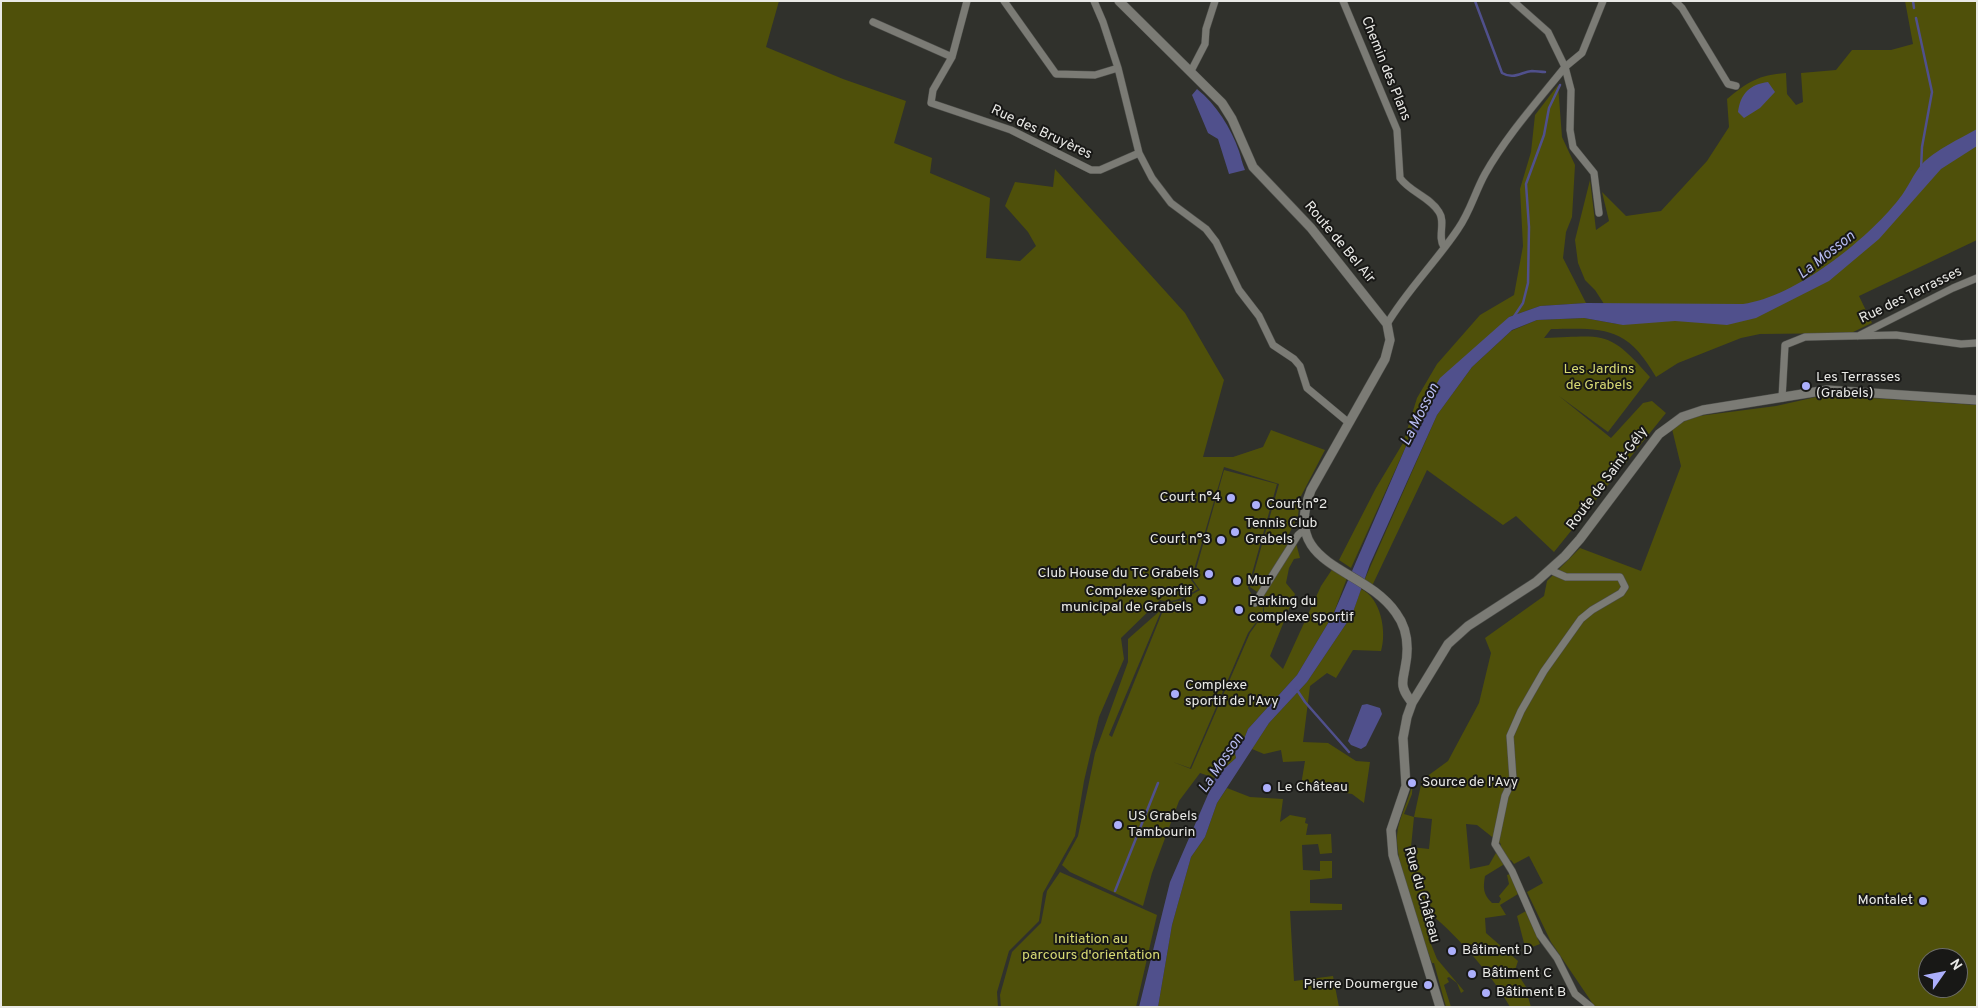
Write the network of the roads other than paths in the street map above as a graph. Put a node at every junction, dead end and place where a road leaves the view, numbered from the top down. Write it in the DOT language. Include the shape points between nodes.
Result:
graph roads {
  1 [pos="967,1"];
  2 [pos="1004,1"];
  3 [pos="1094,1"];
  4 [pos="1119,1"];
  5 [pos="1215,1"];
  6 [pos="1343,1"];
  7 [pos="1513,1"];
  8 [pos="1603,1"];
  9 [pos="1675,1"];
  10 [pos="873,22"];
  11 [pos="952,57"];
  12 [pos="1565,67"];
  13 [pos="1118,68"];
  14 [pos="1191,71"];
  15 [pos="1736,86"];
  16 [pos="1139,153"];
  17 [pos="1599,213"];
  18 [pos="1444,247"];
  19 [pos="1977,278"];
  20 [pos="1387,324"];
  21 [pos="1857,336"];
  22 [pos="1977,343"];
  23 [pos="1782,398"];
  24 [pos="1977,400"];
  25 [pos="1349,423"];
  26 [pos="1305,534"];
  27 [pos="1550,570"];
  28 [pos="1255,603"];
  29 [pos="1412,703"];
  30 [pos="1440,1007"];
  31 [pos="1590,1007"];
  1 -- 11 [label="street"];
  2 -- 13 [label="street" via="1056,74 1095,75"];
  3 -- 13 [label="street"];
  4 -- 14 [label="street, Route de Bel Air"];
  5 -- 14 [label="street" via="1205,44"];
  6 -- 18 [label="street, Chemin des Plans" via="1397,130 1400,178 1441,214 1441,243"];
  7 -- 12 [label="street" via="1548,32"];
  8 -- 12 [label="street" via="1582,53"];
  9 -- 15 [label="street" via="1728,84"];
  10 -- 11 [label="street"];
  11 -- 16 [label="street, Rue des Bruyères" via="933,90 931,103 1011,130 1091,170 1100,170"];
  12 -- 17 [label="street" via="1571,90 1570,130 1574,147 1594,173"];
  12 -- 18 [label="street" via="1508,138 1484,175 1459,228"];
  13 -- 16 [label="street"];
  14 -- 20 [label="street, Route de Bel Air" via="1222,103 1260,177 1311,228"];
  16 -- 25 [label="street" via="1170,203 1206,229 1216,242 1239,290 1259,316 1273,345 1300,366 1307,388"];
  18 -- 20 [label="street"];
  19 -- 21 [label="street, Rue des Terrasses"];
  20 -- 25 [label="street" via="1390,346"];
  21 -- 22 [label="street, Rue des Terrasses" via="1896,335 1961,344"];
  21 -- 23 [label="street, Rue des Terrasses" via="1805,337 1785,345"];
  23 -- 24 [label="street, Route de Saint-Gély" via="1827,390"];
  23 -- 27 [label="street, Route de Saint-Gély" via="1703,410 1682,417 1659,434 1580,539"];
  25 -- 26 [label="street" via="1311,490 1304,512"];
  26 -- 28 [label="street" via="1298,535"];
  26 -- 29 [label="street" via="1324,558 1377,594 1396,612 1408,649 1403,687"];
  27 -- 29 [label="street, Route de Saint-Gély" via="1457,635 1448,644"];
  27 -- 31 [label="street" via="1566,577 1620,577 1625,587 1581,619 1521,710 1510,736 1513,779 1505,796 1495,844 1515,878 1540,935 1557,958 1575,994"];
  29 -- 30 [label="street, Rue du Château" via="1403,738 1406,786 1391,830 1392,842"];
}
